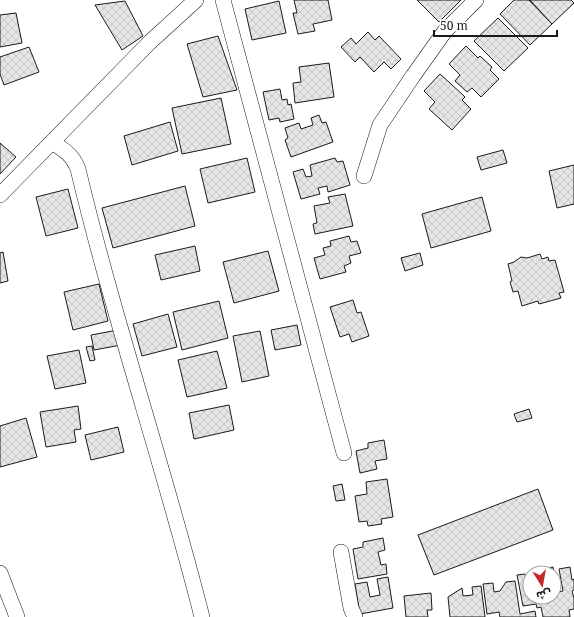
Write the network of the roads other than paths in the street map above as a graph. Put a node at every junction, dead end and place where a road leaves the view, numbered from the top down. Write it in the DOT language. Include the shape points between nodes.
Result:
graph roads {
  1 [pos="196,0"];
  2 [pos="223,0"];
  3 [pos="476,0"];
  4 [pos="52,142"];
  5 [pos="364,176"];
  6 [pos="0,195"];
  7 [pos="344,453"];
  8 [pos="341,552"];
  9 [pos="0,573"];
  10 [pos="17,617"];
  11 [pos="202,617"];
  12 [pos="355,617"];
  1 -- 4 [label="street" via="150,42"];
  2 -- 7 [label="street"];
  3 -- 5 [label="street" via="445,31 380,125"];
  4 -- 6 [label="street"];
  4 -- 11 [label="street" via="74,159 78,169"];
  8 -- 12 [label="street" via="351,608"];
  9 -- 10 [label="street"];
}
